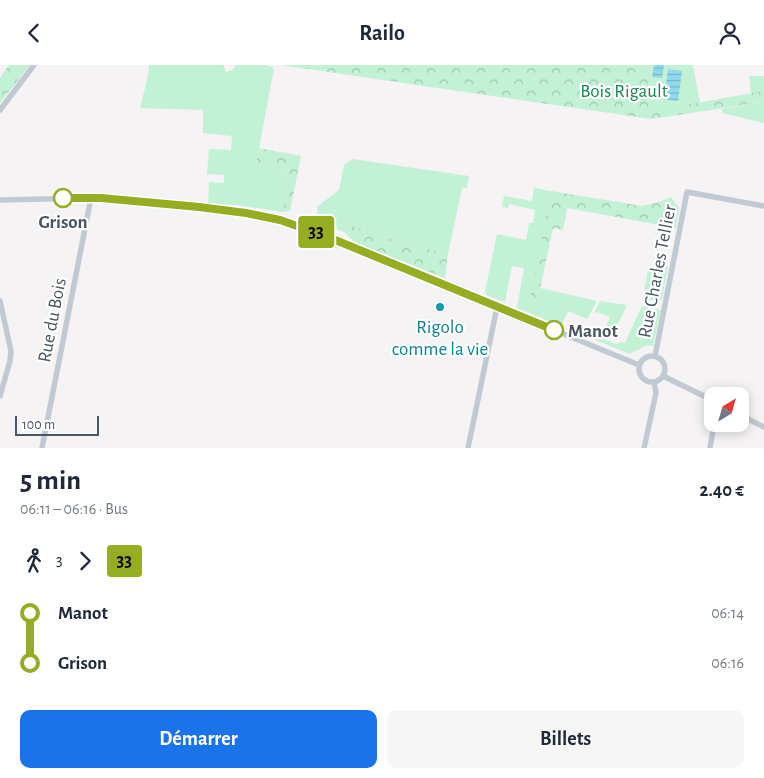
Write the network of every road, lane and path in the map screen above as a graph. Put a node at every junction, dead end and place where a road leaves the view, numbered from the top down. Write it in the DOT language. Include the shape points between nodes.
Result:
graph roads {
  1 [pos="34,65"];
  2 [pos="0,110"];
  3 [pos="91,197"];
  4 [pos="0,200"];
  5 [pos="764,206"];
  6 [pos="0,301"];
  7 [pos="497,307"];
  8 [pos="654,356"];
  9 [pos="639,365"];
  10 [pos="663,376"];
  11 [pos="654,383"];
  12 [pos="0,396"];
  13 [pos="704,396"];
  14 [pos="749,420"];
  15 [pos="764,427"];
  16 [pos="712,433"];
  17 [pos="42,448"];
  18 [pos="468,448"];
  19 [pos="644,448"];
  20 [pos="710,448"];
  1 -- 2 [label="street"];
  3 -- 4 [label="street"];
  3 -- 7 [label="street" via="208,208 275,219 328,237"];
  3 -- 17 [label="street, Rue du Bois"];
  5 -- 8 [label="street, Rue Charles Tellier" via="687,191"];
  6 -- 12 [label="street" via="11,351"];
  7 -- 9 [label="street"];
  7 -- 18 [label="street"];
  8 -- 9 [label="street" via="643,359"];
  8 -- 10 [label="street" via="663,362"];
  9 -- 11 [label="street" via="643,379"];
  10 -- 11 [label="street"];
  10 -- 13 [label="street"];
  11 -- 19 [label="street" via="656,393"];
  14 -- 15 [label="street"];
  16 -- 20 [label="street"];
}
